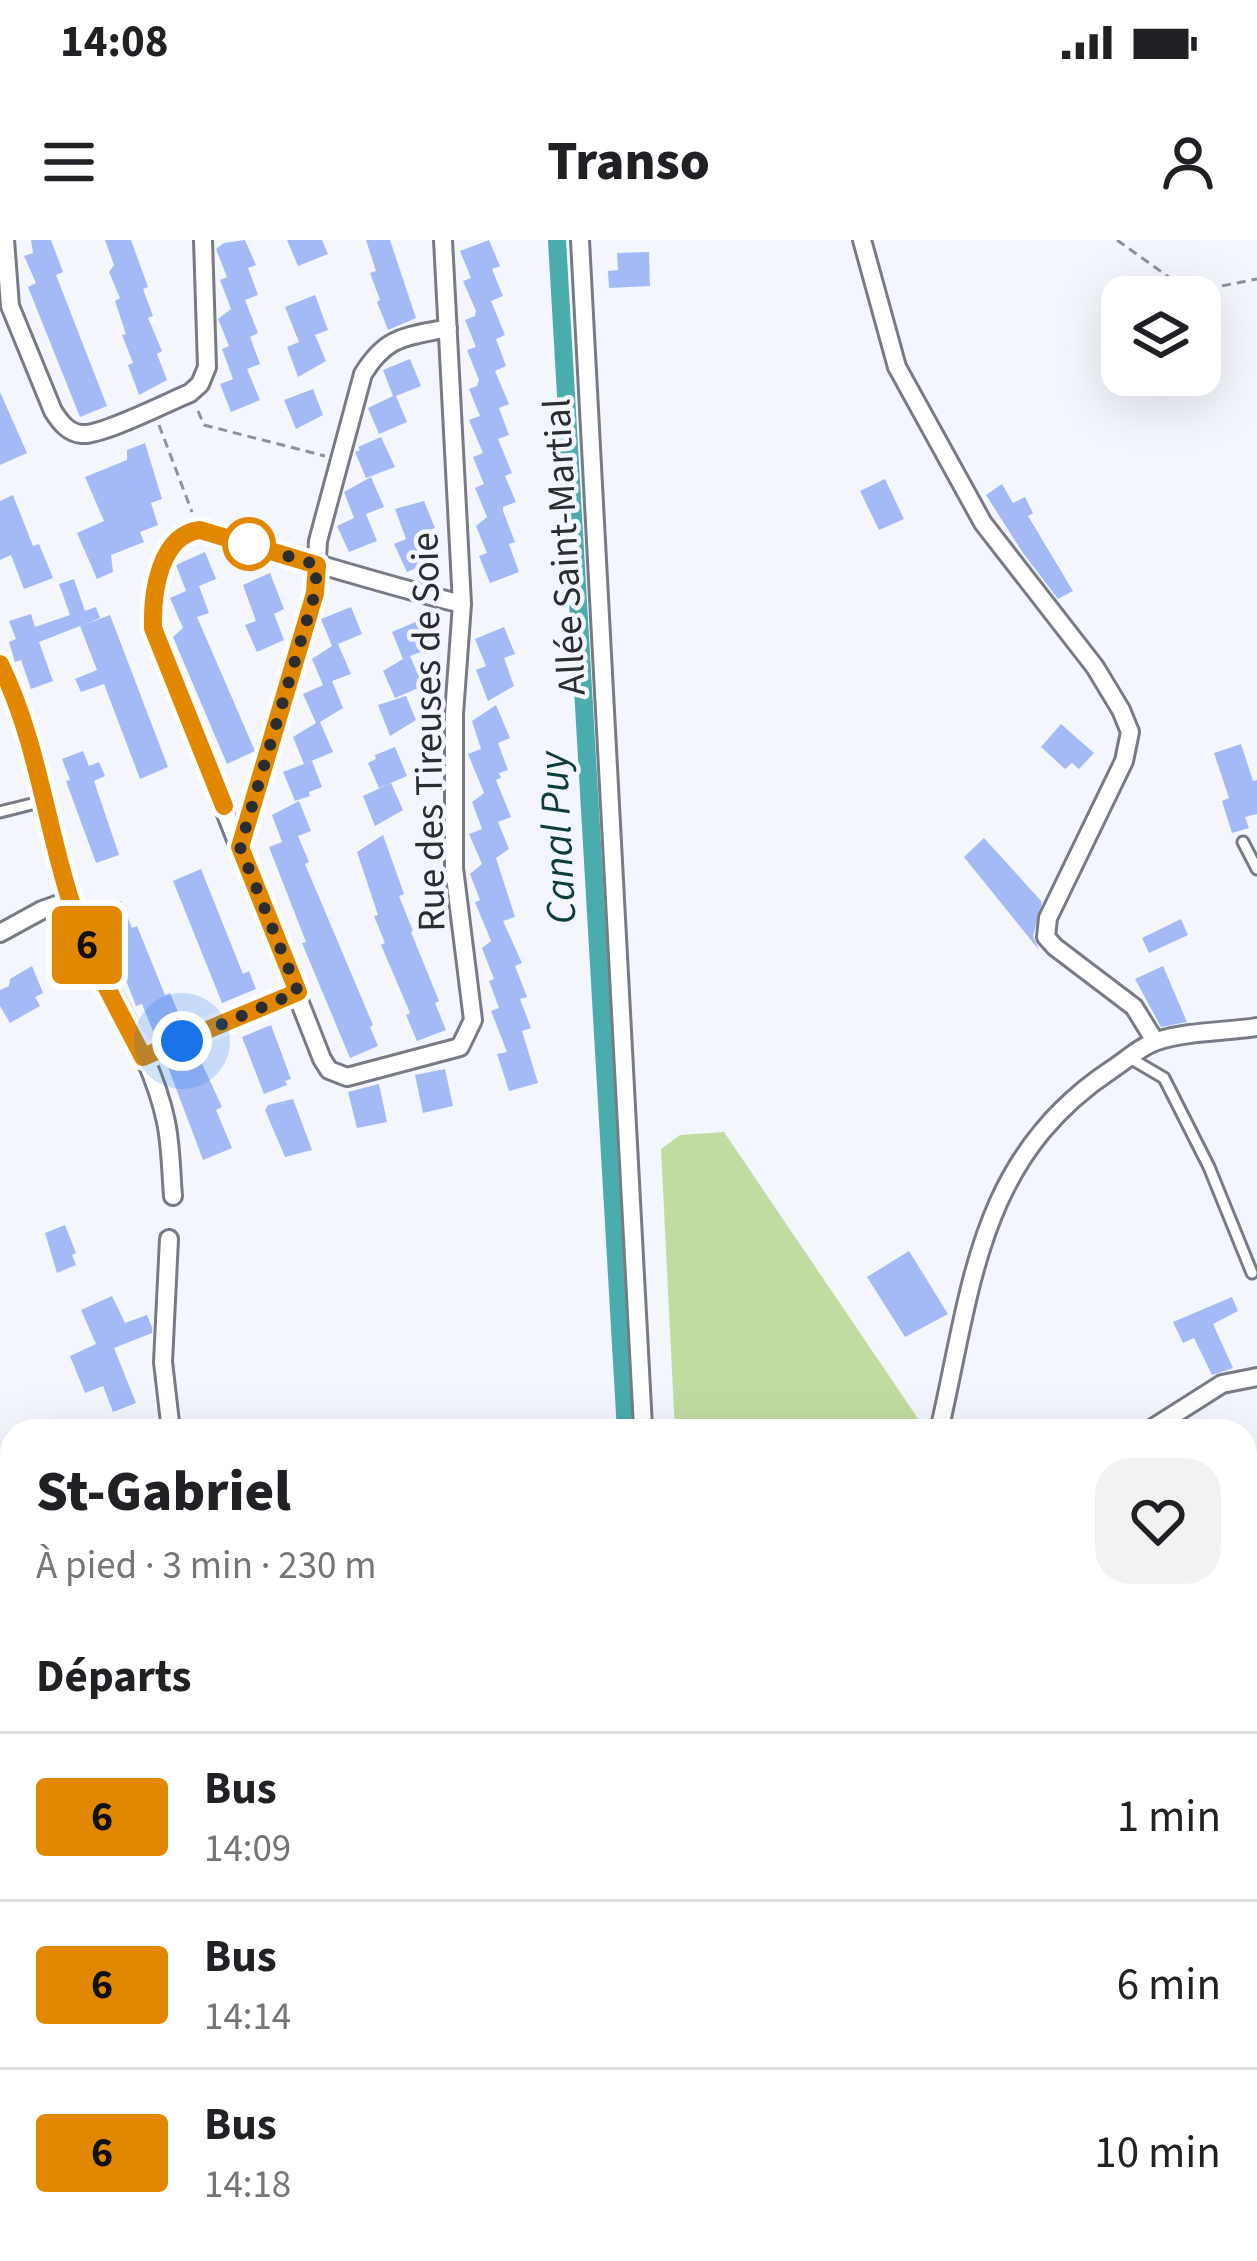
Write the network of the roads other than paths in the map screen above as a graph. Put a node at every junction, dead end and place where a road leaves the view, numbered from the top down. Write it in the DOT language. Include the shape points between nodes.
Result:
graph roads {
  1 [pos="5,240"];
  2 [pos="203,240"];
  3 [pos="443,240"];
  4 [pos="580,240"];
  5 [pos="862,240"];
  6 [pos="448,328"];
  7 [pos="317,565"];
  8 [pos="462,604"];
  9 [pos="0,664"];
  10 [pos="44,801"];
  11 [pos="0,812"];
  12 [pos="1243,842"];
  13 [pos="240,847"];
  14 [pos="1257,869"];
  15 [pos="70,900"];
  16 [pos="0,933"];
  17 [pos="298,992"];
  18 [pos="1257,1027"];
  19 [pos="1155,1041"];
  20 [pos="143,1057"];
  21 [pos="1130,1058"];
  22 [pos="173,1196"];
  23 [pos="169,1239"];
  24 [pos="1252,1274"];
  25 [pos="1257,1377"];
  26 [pos="170,1419"];
  27 [pos="643,1419"];
  28 [pos="942,1419"];
  29 [pos="1167,1419"];
  1 -- 2 [label="street" via="10,306 53,411 80,435 200,384 207,367"];
  3 -- 6 [label="street, Rue des Tireuses de Soie"];
  4 -- 27 [label="street, Allée Saint-Martial"];
  5 -- 19 [label="street" via="897,367 983,523 1095,667 1130,733 1046,937 1134,1007"];
  6 -- 7 [label="street" via="394,339 363,374"];
  6 -- 8 [label="street, Rue des Tireuses de Soie"];
  7 -- 8 [label="street"];
  7 -- 13 [label="street"];
  7 -- 13 [label="street" via="200,530 169,546 153,628"];
  8 -- 17 [label="street, Rue des Tireuses de Soie" via="454,868 469,1034 460,1047 347,1077 322,1059"];
  9 -- 10 [label="street" via="20,704"];
  10 -- 11 [label="lane"];
  10 -- 15 [label="street"];
  12 -- 14 [label="lane"];
  13 -- 17 [label="street"];
  15 -- 16 [label="street"];
  15 -- 20 [label="street"];
  17 -- 20 [label="street"];
  18 -- 19 [label="street"];
  19 -- 21 [label="street"];
  20 -- 22 [label="street" via="166,1123"];
  21 -- 24 [label="lane" via="1164,1078"];
  21 -- 28 [label="street" via="1088,1085 1017,1160 976,1260"];
  23 -- 26 [label="street" via="163,1362"];
  25 -- 29 [label="street" via="1222,1384"];
}
